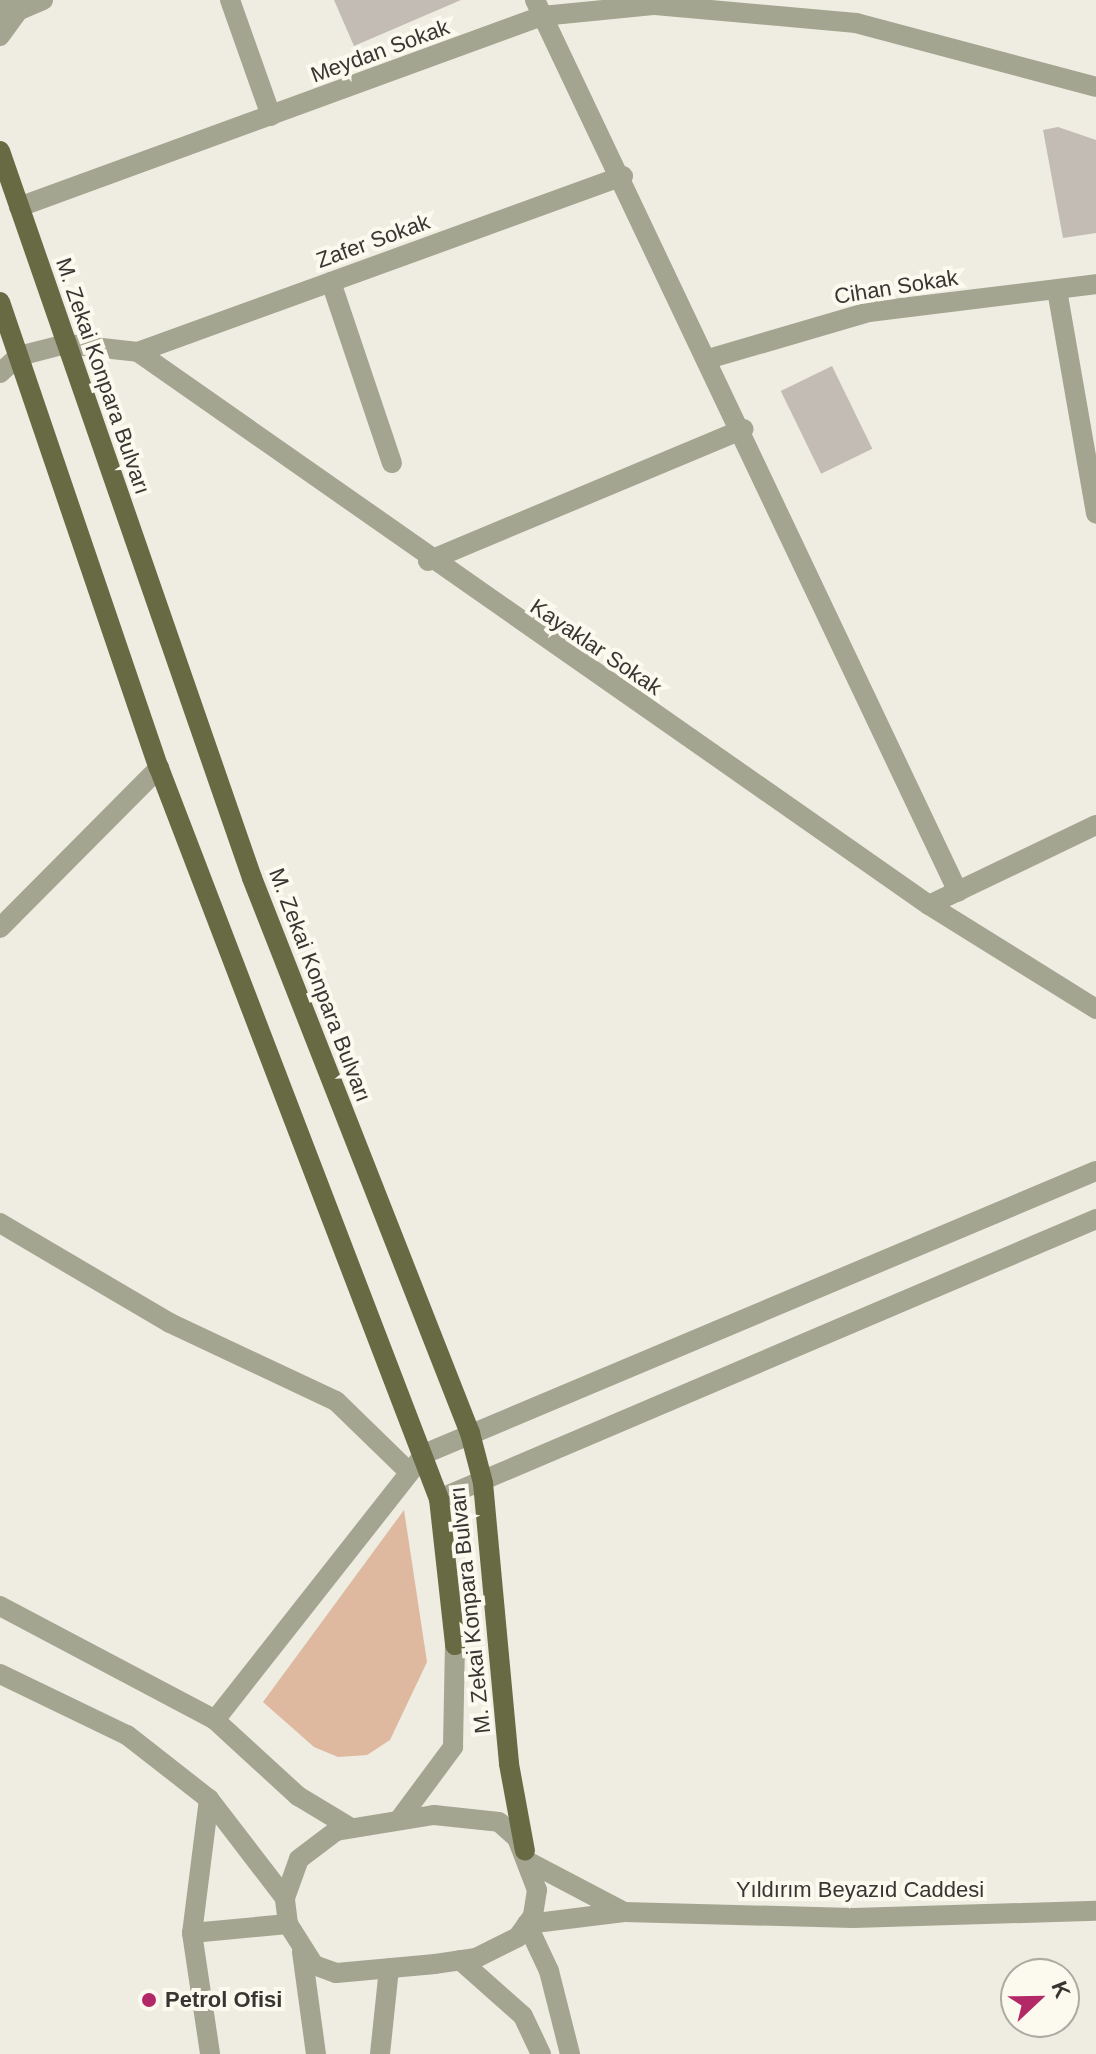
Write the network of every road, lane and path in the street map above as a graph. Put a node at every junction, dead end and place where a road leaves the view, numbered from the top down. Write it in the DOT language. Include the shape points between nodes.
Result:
graph roads {
  1 [pos="43,0"];
  2 [pos="230,0"];
  3 [pos="538,8"];
  4 [pos="6,11"];
  5 [pos="0,36"];
  6 [pos="1096,87"];
  7 [pos="271,116"];
  8 [pos="0,151"];
  9 [pos="623,176"];
  10 [pos="19,207"];
  11 [pos="331,282"];
  12 [pos="1096,284"];
  13 [pos="1057,290"];
  14 [pos="0,302"];
  15 [pos="66,344"];
  16 [pos="138,352"];
  17 [pos="19,356"];
  18 [pos="708,359"];
  19 [pos="0,373"];
  20 [pos="744,429"];
  21 [pos="392,463"];
  22 [pos="1096,514"];
  23 [pos="428,561"];
  24 [pos="159,768"];
  25 [pos="1096,825"];
  26 [pos="958,892"];
  27 [pos="929,905"];
  28 [pos="0,928"];
  29 [pos="1096,1009"];
  30 [pos="1096,1171"];
  31 [pos="1096,1219"];
  32 [pos="0,1223"];
  33 [pos="470,1433"];
  34 [pos="424,1454"];
  35 [pos="409,1472"];
  36 [pos="483,1483"];
  37 [pos="439,1499"];
  38 [pos="0,1606"];
  39 [pos="455,1645"];
  40 [pos="0,1674"];
  41 [pos="215,1720"];
  42 [pos="209,1799"];
  43 [pos="399,1820"];
  44 [pos="351,1828"];
  45 [pos="528,1857"];
  46 [pos="285,1898"];
  47 [pos="1096,1911"];
  48 [pos="624,1912"];
  49 [pos="288,1924"];
  50 [pos="527,1924"];
  51 [pos="192,1933"];
  52 [pos="302,1952"];
  53 [pos="460,1960"];
  54 [pos="389,1968"];
  55 [pos="210,2054"];
  56 [pos="316,2054"];
  57 [pos="380,2054"];
  58 [pos="541,2054"];
  59 [pos="570,2054"];
  1 -- 4 [label="street"];
  2 -- 7 [label="street"];
  3 -- 6 [label="street, Meydan Sokak" via="655,5 856,23"];
  3 -- 7 [label="street, Meydan Sokak"];
  3 -- 9 [label="street"];
  4 -- 5 [label="street"];
  7 -- 10 [label="street, Meydan Sokak"];
  8 -- 10 [label="main road, M. Zekai Konpara Bulvarı"];
  9 -- 11 [label="street, Zafer Sokak"];
  9 -- 18 [label="street"];
  10 -- 15 [label="main road, M. Zekai Konpara Bulvarı"];
  11 -- 16 [label="street, Zafer Sokak"];
  11 -- 21 [label="street"];
  12 -- 13 [label="street, Cihan Sokak"];
  13 -- 18 [label="street, Cihan Sokak" via="869,312"];
  13 -- 22 [label="street"];
  14 -- 17 [label="main road, M. Zekai Konpara Bulvarı"];
  15 -- 16 [label="street, Kayaklar Sokak"];
  15 -- 17 [label="street"];
  15 -- 33 [label="main road, M. Zekai Konpara Bulvarı" via="252,878"];
  16 -- 23 [label="street, Kayaklar Sokak"];
  17 -- 19 [label="street"];
  17 -- 24 [label="main road, M. Zekai Konpara Bulvarı"];
  18 -- 20 [label="street"];
  20 -- 23 [label="street"];
  20 -- 26 [label="street"];
  23 -- 27 [label="street, Kayaklar Sokak"];
  24 -- 28 [label="street"];
  24 -- 34 [label="main road, M. Zekai Konpara Bulvarı"];
  25 -- 26 [label="street"];
  26 -- 27 [label="street"];
  27 -- 29 [label="street, Kayaklar Sokak"];
  30 -- 33 [label="street"];
  31 -- 36 [label="street"];
  32 -- 35 [label="street" via="170,1323 336,1401"];
  33 -- 34 [label="street"];
  33 -- 36 [label="main road, M. Zekai Konpara Bulvarı"];
  34 -- 35 [label="street"];
  34 -- 37 [label="main road, M. Zekai Konpara Bulvarı"];
  35 -- 41 [label="street"];
  36 -- 37 [label="street"];
  36 -- 45 [label="main road, M. Zekai Konpara Bulvarı" via="509,1764"];
  37 -- 39 [label="main road, M. Zekai Konpara Bulvarı"];
  38 -- 41 [label="street"];
  39 -- 43 [label="street" via="453,1747"];
  40 -- 42 [label="street" via="127,1735"];
  41 -- 44 [label="street" via="298,1796"];
  42 -- 46 [label="street"];
  42 -- 51 [label="street"];
  43 -- 44 [label="street"];
  43 -- 45 [label="street" via="475,1816 499,1822"];
  44 -- 46 [label="street" via="299,1859"];
  45 -- 48 [label="street"];
  45 -- 50 [label="street" via="537,1890"];
  46 -- 49 [label="street"];
  47 -- 48 [label="street, Yıldırım Beyazıd Caddesi" via="853,1918"];
  48 -- 50 [label="street, Yıldırım Beyazıd Caddesi"];
  49 -- 51 [label="street"];
  49 -- 52 [label="street"];
  50 -- 53 [label="street" via="501,1949"];
  50 -- 59 [label="street" via="549,1971"];
  51 -- 55 [label="street"];
  52 -- 54 [label="street" via="336,1973"];
  52 -- 56 [label="street"];
  53 -- 54 [label="street"];
  53 -- 58 [label="street" via="523,2016"];
  54 -- 57 [label="street"];
}
